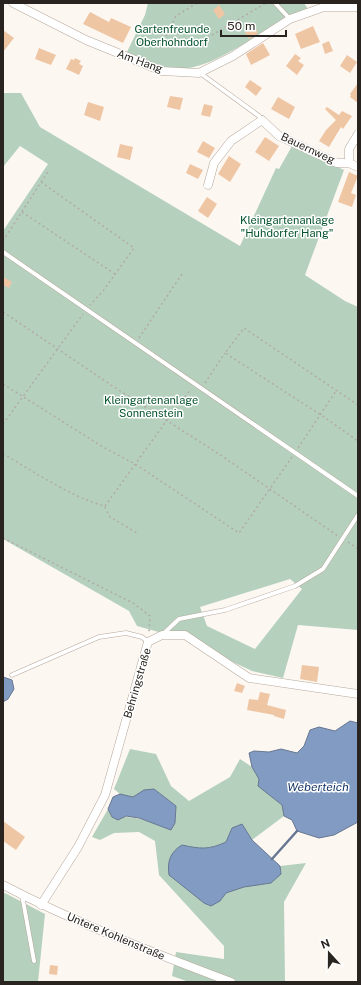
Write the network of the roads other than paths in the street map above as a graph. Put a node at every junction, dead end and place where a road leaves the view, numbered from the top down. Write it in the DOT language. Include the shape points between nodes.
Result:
graph roads {
  1 [pos="13,3"];
  2 [pos="275,3"];
  3 [pos="323,5"];
  4 [pos="358,7"];
  5 [pos="290,19"];
  6 [pos="199,72"];
  7 [pos="261,118"];
  8 [pos="358,134"];
  9 [pos="349,163"];
  10 [pos="358,167"];
  11 [pos="208,185"];
  12 [pos="3,252"];
  13 [pos="358,496"];
  14 [pos="358,515"];
  15 [pos="162,635"];
  16 [pos="148,642"];
  17 [pos="12,675"];
  18 [pos="358,694"];
  19 [pos="3,885"];
  20 [pos="22,895"];
  21 [pos="41,904"];
  22 [pos="34,961"];
  23 [pos="231,982"];
  1 -- 6 [label="street, Am Hang" via="86,40 162,71"];
  2 -- 5 [label="lane"];
  3 -- 4 [label="street, Am Hang"];
  3 -- 5 [label="street, Am Hang"];
  5 -- 6 [label="street, Am Hang" via="234,56"];
  6 -- 7 [label="lane, Bauernweg"];
  7 -- 9 [label="street, Bauernweg" via="279,136 337,163"];
  7 -- 11 [label="street" via="231,140 214,163"];
  8 -- 9 [label="street" via="349,149"];
  9 -- 10 [label="street, Bauernweg"];
  12 -- 13 [label="lane"];
  14 -- 15 [label="lane" via="323,570 295,586 225,610 179,619"];
  15 -- 16 [label="street, Behringstraße"];
  15 -- 18 [label="street, Behringstraße" via="185,636 249,678"];
  16 -- 17 [label="lane" via="142,637 126,633 99,637"];
  16 -- 21 [label="street, Behringstraße" via="105,795 78,846"];
  19 -- 20 [label="street, Untere Kohlenstraße"];
  20 -- 21 [label="street, Untere Kohlenstraße"];
  20 -- 22 [label="lane"];
  21 -- 23 [label="street, Untere Kohlenstraße" via="155,953"];
}
